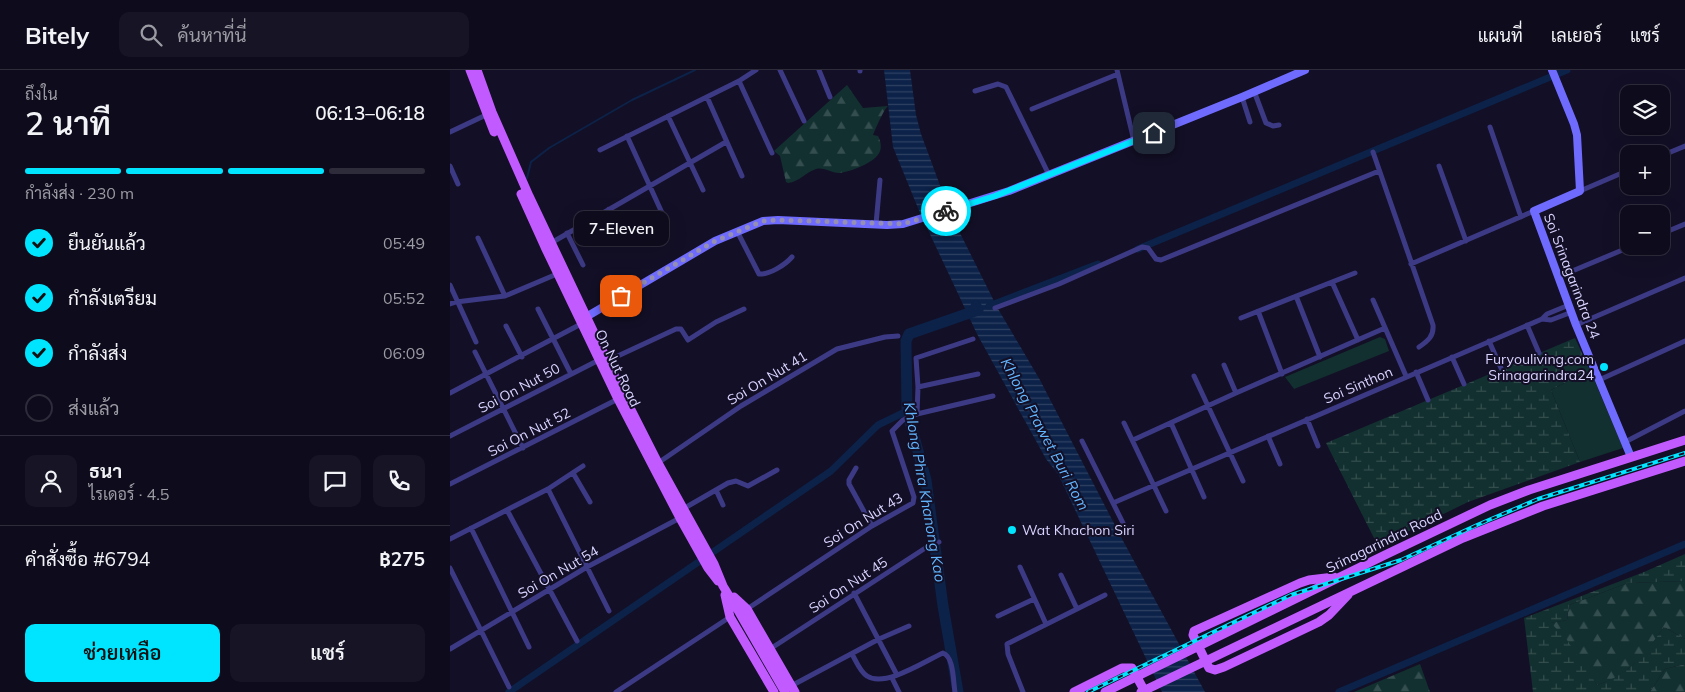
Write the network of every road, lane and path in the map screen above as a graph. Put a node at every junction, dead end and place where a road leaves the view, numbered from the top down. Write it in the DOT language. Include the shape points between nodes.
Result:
graph roads {
  1 [pos="470,70"];
  2 [pos="477,70"];
  3 [pos="756,70"];
  4 [pos="780,70"];
  5 [pos="819,70"];
  6 [pos="1305,70"];
  7 [pos="1118,72"];
  8 [pos="1554,73"];
  9 [pos="739,81"];
  10 [pos="975,91"];
  11 [pos="1254,91"];
  12 [pos="707,97"];
  13 [pos="830,97"];
  14 [pos="1242,97"];
  15 [pos="1032,109"];
  16 [pos="489,113"];
  17 [pos="668,116"];
  18 [pos="804,121"];
  19 [pos="1250,122"];
  20 [pos="1279,125"];
  21 [pos="1490,127"];
  22 [pos="450,132"];
  23 [pos="627,136"];
  24 [pos="1134,141"];
  25 [pos="726,142"];
  26 [pos="1685,146"];
  27 [pos="600,150"];
  28 [pos="1373,152"];
  29 [pos="1670,152"];
  30 [pos="772,153"];
  31 [pos="690,163"];
  32 [pos="450,166"];
  33 [pos="1438,166"];
  34 [pos="1379,172"];
  35 [pos="1620,174"];
  36 [pos="1049,175"];
  37 [pos="742,176"];
  38 [pos="880,180"];
  39 [pos="458,184"];
  40 [pos="651,185"];
  41 [pos="703,190"];
  42 [pos="1580,191"];
  43 [pos="609,209"];
  44 [pos="1534,211"];
  45 [pos="663,215"];
  46 [pos="1521,217"];
  47 [pos="876,224"];
  48 [pos="1685,224"];
  49 [pos="1670,230"];
  50 [pos="737,231"];
  51 [pos="567,233"];
  52 [pos="623,237"];
  53 [pos="478,238"];
  54 [pos="1466,241"];
  55 [pos="548,245"];
  56 [pos="1620,251"];
  57 [pos="792,257"];
  58 [pos="1411,264"];
  59 [pos="583,265"];
  60 [pos="561,272"];
  61 [pos="1355,273"];
  62 [pos="1558,277"];
  63 [pos="1685,278"];
  64 [pos="1332,282"];
  65 [pos="450,285"];
  66 [pos="505,296"];
  67 [pos="1296,296"];
  68 [pos="1373,300"];
  69 [pos="458,301"];
  70 [pos="450,304"];
  71 [pos="995,308"];
  72 [pos="1570,308"];
  73 [pos="538,309"];
  74 [pos="744,309"];
  75 [pos="1258,311"];
  76 [pos="1241,318"];
  77 [pos="583,320"];
  78 [pos="1527,325"];
  79 [pos="1576,325"];
  80 [pos="506,326"];
  81 [pos="1385,328"];
  82 [pos="898,336"];
  83 [pos="553,338"];
  84 [pos="973,339"];
  85 [pos="1358,340"];
  86 [pos="1489,341"];
  87 [pos="1685,341"];
  88 [pos="476,342"];
  89 [pos="1419,347"];
  90 [pos="475,352"];
  91 [pos="1539,353"];
  92 [pos="522,356"];
  93 [pos="1320,356"];
  94 [pos="1452,357"];
  95 [pos="603,361"];
  96 [pos="1224,365"];
  97 [pos="1501,368"];
  98 [pos="1416,372"];
  99 [pos="486,374"];
  100 [pos="571,374"];
  101 [pos="978,374"];
  102 [pos="1282,374"];
  103 [pos="1194,376"];
  104 [pos="1406,376"];
  105 [pos="1599,380"];
  106 [pos="1464,384"];
  107 [pos="918,387"];
  108 [pos="450,393"];
  109 [pos="1236,393"];
  110 [pos="993,396"];
  111 [pos="621,397"];
  112 [pos="1428,400"];
  113 [pos="1207,407"];
  114 [pos="504,409"];
  115 [pos="1685,412"];
  116 [pos="917,414"];
  117 [pos="1307,419"];
  118 [pos="1124,423"];
  119 [pos="1171,423"];
  120 [pos="450,436"];
  121 [pos="1268,436"];
  122 [pos="1133,440"];
  123 [pos="1685,440"];
  124 [pos="1082,441"];
  125 [pos="1625,442"];
  126 [pos="1318,446"];
  127 [pos="523,448"];
  128 [pos="1229,452"];
  129 [pos="1631,457"];
  130 [pos="1685,461"];
  131 [pos="658,463"];
  132 [pos="1280,464"];
  133 [pos="583,466"];
  134 [pos="856,468"];
  135 [pos="1191,468"];
  136 [pos="777,470"];
  137 [pos="573,473"];
  138 [pos="1242,480"];
  139 [pos="450,484"];
  140 [pos="1154,484"];
  141 [pos="548,489"];
  142 [pos="716,490"];
  143 [pos="1204,496"];
  144 [pos="590,502"];
  145 [pos="1113,503"];
  146 [pos="723,505"];
  147 [pos="507,510"];
  148 [pos="1166,510"];
  149 [pos="683,514"];
  150 [pos="872,526"];
  151 [pos="471,528"];
  152 [pos="1126,529"];
  153 [pos="450,539"];
  154 [pos="934,543"];
  155 [pos="1020,566"];
  156 [pos="587,567"];
  157 [pos="450,568"];
  158 [pos="1061,575"];
  159 [pos="1342,576"];
  160 [pos="723,586"];
  161 [pos="550,589"];
  162 [pos="1350,592"];
  163 [pos="854,593"];
  164 [pos="1105,595"];
  165 [pos="1034,600"];
  166 [pos="1077,608"];
  167 [pos="610,610"];
  168 [pos="743,610"];
  169 [pos="512,612"];
  170 [pos="998,616"];
  171 [pos="730,617"];
  172 [pos="1046,624"];
  173 [pos="909,626"];
  174 [pos="480,631"];
  175 [pos="879,639"];
  176 [pos="577,641"];
  177 [pos="529,647"];
  178 [pos="450,649"];
  179 [pos="770,649"];
  180 [pos="852,654"];
  181 [pos="894,676"];
  182 [pos="509,686"];
  183 [pos="790,690"];
  184 [pos="616,692"];
  185 [pos="774,692"];
  186 [pos="899,692"];
  187 [pos="955,692"];
  188 [pos="1023,692"];
  189 [pos="1074,692"];
  190 [pos="1105,692"];
  191 [pos="1143,692"];
  1 -- 16 [label="main road, On Nut Road"];
  2 -- 16 [label="main road, On Nut Road"];
  3 -- 9 [label="street"];
  4 -- 18 [label="street"];
  5 -- 13 [label="street"];
  6 -- 11 [label="street"];
  7 -- 15 [label="street"];
  7 -- 24 [label="street"];
  8 -- 42 [label="street" via="1574,124"];
  9 -- 12 [label="street"];
  9 -- 30 [label="street"];
  10 -- 36 [label="street" via="998,84 1006,87"];
  11 -- 14 [label="street"];
  11 -- 20 [label="street" via="1266,124"];
  12 -- 17 [label="street"];
  12 -- 25 [label="street"];
  14 -- 19 [label="street"];
  14 -- 24 [label="street"];
  16 -- 22 [label="street"];
  16 -- 55 [label="main road, On Nut Road"];
  17 -- 23 [label="street"];
  17 -- 31 [label="street"];
  21 -- 46 [label="street"];
  23 -- 27 [label="street"];
  23 -- 40 [label="street"];
  24 -- 36 [label="street"];
  25 -- 31 [label="street"];
  25 -- 37 [label="street"];
  26 -- 29 [label="street"];
  28 -- 34 [label="street"];
  31 -- 40 [label="street"];
  31 -- 41 [label="street"];
  32 -- 39 [label="street"];
  33 -- 54 [label="street"];
  34 -- 58 [label="street"];
  34 -- 71 [label="street" via="1161,260 1156,259 1148,248 1142,247"];
  35 -- 42 [label="street"];
  36 -- 47 [label="street" via="995,196 903,224"];
  38 -- 47 [label="street"];
  40 -- 43 [label="street"];
  40 -- 45 [label="street"];
  42 -- 44 [label="street, Soi Srinagarindra 24"];
  43 -- 51 [label="street"];
  43 -- 52 [label="street"];
  44 -- 46 [label="street"];
  44 -- 62 [label="street, Soi Srinagarindra 24"];
  46 -- 54 [label="street"];
  47 -- 50 [label="street" via="778,220 763,221"];
  48 -- 49 [label="street"];
  50 -- 57 [label="street" via="759,274 765,274"];
  50 -- 77 [label="street"];
  51 -- 55 [label="street"];
  51 -- 59 [label="street"];
  53 -- 66 [label="street"];
  54 -- 58 [label="street"];
  55 -- 60 [label="main road, On Nut Road"];
  56 -- 62 [label="street"];
  58 -- 89 [label="street" via="1434,331"];
  60 -- 66 [label="street"];
  60 -- 77 [label="main road, On Nut Road"];
  61 -- 64 [label="street"];
  62 -- 72 [label="street, Soi Srinagarindra 24"];
  63 -- 79 [label="street"];
  64 -- 67 [label="street"];
  64 -- 85 [label="street"];
  65 -- 69 [label="street"];
  66 -- 69 [label="street"];
  67 -- 75 [label="street"];
  67 -- 93 [label="street"];
  68 -- 81 [label="street"];
  69 -- 70 [label="street"];
  69 -- 88 [label="street"];
  72 -- 78 [label="street, Soi Sinthon" via="1551,320 1542,319"];
  72 -- 79 [label="street, Soi Srinagarindra 24"];
  73 -- 83 [label="street"];
  74 -- 95 [label="street, Soi On Nut 50" via="688,340 681,329 676,328"];
  75 -- 76 [label="street"];
  75 -- 102 [label="street"];
  77 -- 83 [label="street"];
  77 -- 95 [label="main road, On Nut Road"];
  78 -- 86 [label="street, Soi Sinthon"];
  78 -- 91 [label="street"];
  79 -- 105 [label="street, Soi Srinagarindra 24"];
  80 -- 92 [label="street"];
  81 -- 85 [label="street"];
  81 -- 104 [label="street"];
  82 -- 131 [label="street, Soi On Nut 41" via="837,349 741,406"];
  83 -- 92 [label="street"];
  83 -- 100 [label="street"];
  84 -- 107 [label="street" via="916,358"];
  85 -- 93 [label="street"];
  86 -- 94 [label="street, Soi Sinthon"];
  86 -- 97 [label="street"];
  87 -- 105 [label="street"];
  90 -- 99 [label="street"];
  92 -- 99 [label="street"];
  93 -- 102 [label="street"];
  94 -- 98 [label="street, Soi Sinthon"];
  94 -- 106 [label="street"];
  95 -- 100 [label="street, Soi On Nut 50"];
  95 -- 111 [label="main road, On Nut Road"];
  96 -- 109 [label="street"];
  98 -- 104 [label="street, Soi Sinthon"];
  98 -- 112 [label="street"];
  99 -- 108 [label="street"];
  99 -- 114 [label="street"];
  100 -- 114 [label="street, Soi On Nut 50"];
  101 -- 107 [label="street"];
  102 -- 109 [label="street"];
  103 -- 113 [label="street"];
  104 -- 117 [label="street, Soi Sinthon"];
  105 -- 125 [label="street, Soi Srinagarindra 24"];
  107 -- 116 [label="street"];
  109 -- 113 [label="street"];
  110 -- 116 [label="street, Soi On Nut 43"];
  111 -- 127 [label="street, Soi On Nut 52"];
  111 -- 131 [label="main road, On Nut Road"];
  111 -- 149 [label="main road, On Nut Road"];
  113 -- 119 [label="street"];
  113 -- 128 [label="street"];
  114 -- 120 [label="street, Soi On Nut 50"];
  114 -- 127 [label="street"];
  115 -- 125 [label="street"];
  116 -- 150 [label="street, Soi On Nut 43" via="903,420 892,431 914,501"];
  117 -- 121 [label="street, Soi Sinthon"];
  117 -- 126 [label="street"];
  118 -- 122 [label="street"];
  119 -- 122 [label="street"];
  119 -- 135 [label="street"];
  121 -- 128 [label="street, Soi Sinthon"];
  121 -- 132 [label="street"];
  122 -- 140 [label="street"];
  123 -- 129 [label="main road, Srinagarindra Road"];
  124 -- 145 [label="street"];
  125 -- 129 [label="street, Soi Srinagarindra 24"];
  127 -- 139 [label="street, Soi On Nut 52"];
  128 -- 135 [label="street, Soi Sinthon"];
  128 -- 138 [label="street"];
  129 -- 159 [label="main road, Srinagarindra Road" via="1490,505"];
  130 -- 162 [label="main road" via="1513,517"];
  131 -- 149 [label="main road, On Nut Road"];
  133 -- 137 [label="street"];
  134 -- 150 [label="street" via="850,484"];
  135 -- 140 [label="street, Soi Sinthon"];
  135 -- 143 [label="street"];
  136 -- 142 [label="street, Soi On Nut 54" via="748,486 736,481"];
  137 -- 141 [label="street"];
  137 -- 144 [label="street"];
  140 -- 145 [label="street, Soi Sinthon"];
  140 -- 148 [label="street"];
  141 -- 147 [label="street"];
  141 -- 156 [label="street"];
  142 -- 146 [label="street"];
  142 -- 149 [label="street, Soi On Nut 54"];
  145 -- 152 [label="street"];
  147 -- 151 [label="street"];
  147 -- 161 [label="street"];
  149 -- 156 [label="street, Soi On Nut 54"];
  149 -- 160 [label="main road, On Nut Road"];
  150 -- 168 [label="street, Soi On Nut 43"];
  151 -- 153 [label="street"];
  151 -- 169 [label="street"];
  154 -- 163 [label="street, Soi On Nut 45"];
  155 -- 165 [label="street"];
  156 -- 161 [label="street, Soi On Nut 54"];
  156 -- 167 [label="street"];
  157 -- 174 [label="street"];
  158 -- 166 [label="street"];
  159 -- 162 [label="main road" via="1300,583 1194,631 1193,635 1209,668 1215,670 1318,622 1337,608"];
  159 -- 190 [label="main road, Srinagarindra Road"];
  160 -- 168 [label="main road, On Nut Road"];
  160 -- 171 [label="main road, On Nut Road"];
  161 -- 169 [label="street, Soi On Nut 54"];
  161 -- 176 [label="street"];
  162 -- 191 [label="main road"];
  163 -- 175 [label="street"];
  163 -- 179 [label="street, Soi On Nut 45"];
  164 -- 166 [label="street"];
  165 -- 170 [label="street"];
  165 -- 172 [label="street"];
  166 -- 172 [label="street"];
  168 -- 179 [label="main road, On Nut Road"];
  168 -- 183 [label="main road, On Nut Road"];
  169 -- 174 [label="street, Soi On Nut 54"];
  169 -- 177 [label="street"];
  171 -- 184 [label="street"];
  171 -- 185 [label="main road, On Nut Road"];
  172 -- 188 [label="street" via="1006,646"];
  173 -- 175 [label="street"];
  174 -- 178 [label="street, Soi On Nut 54"];
  174 -- 182 [label="street"];
  175 -- 180 [label="street"];
  175 -- 181 [label="street"];
  179 -- 183 [label="main road, On Nut Road"];
  180 -- 181 [label="street" via="865,675 874,680"];
  180 -- 183 [label="street"];
  181 -- 186 [label="street"];
  181 -- 187 [label="street" via="945,653 950,658"];
  189 -- 191 [label="main road" via="1130,667"];
}
